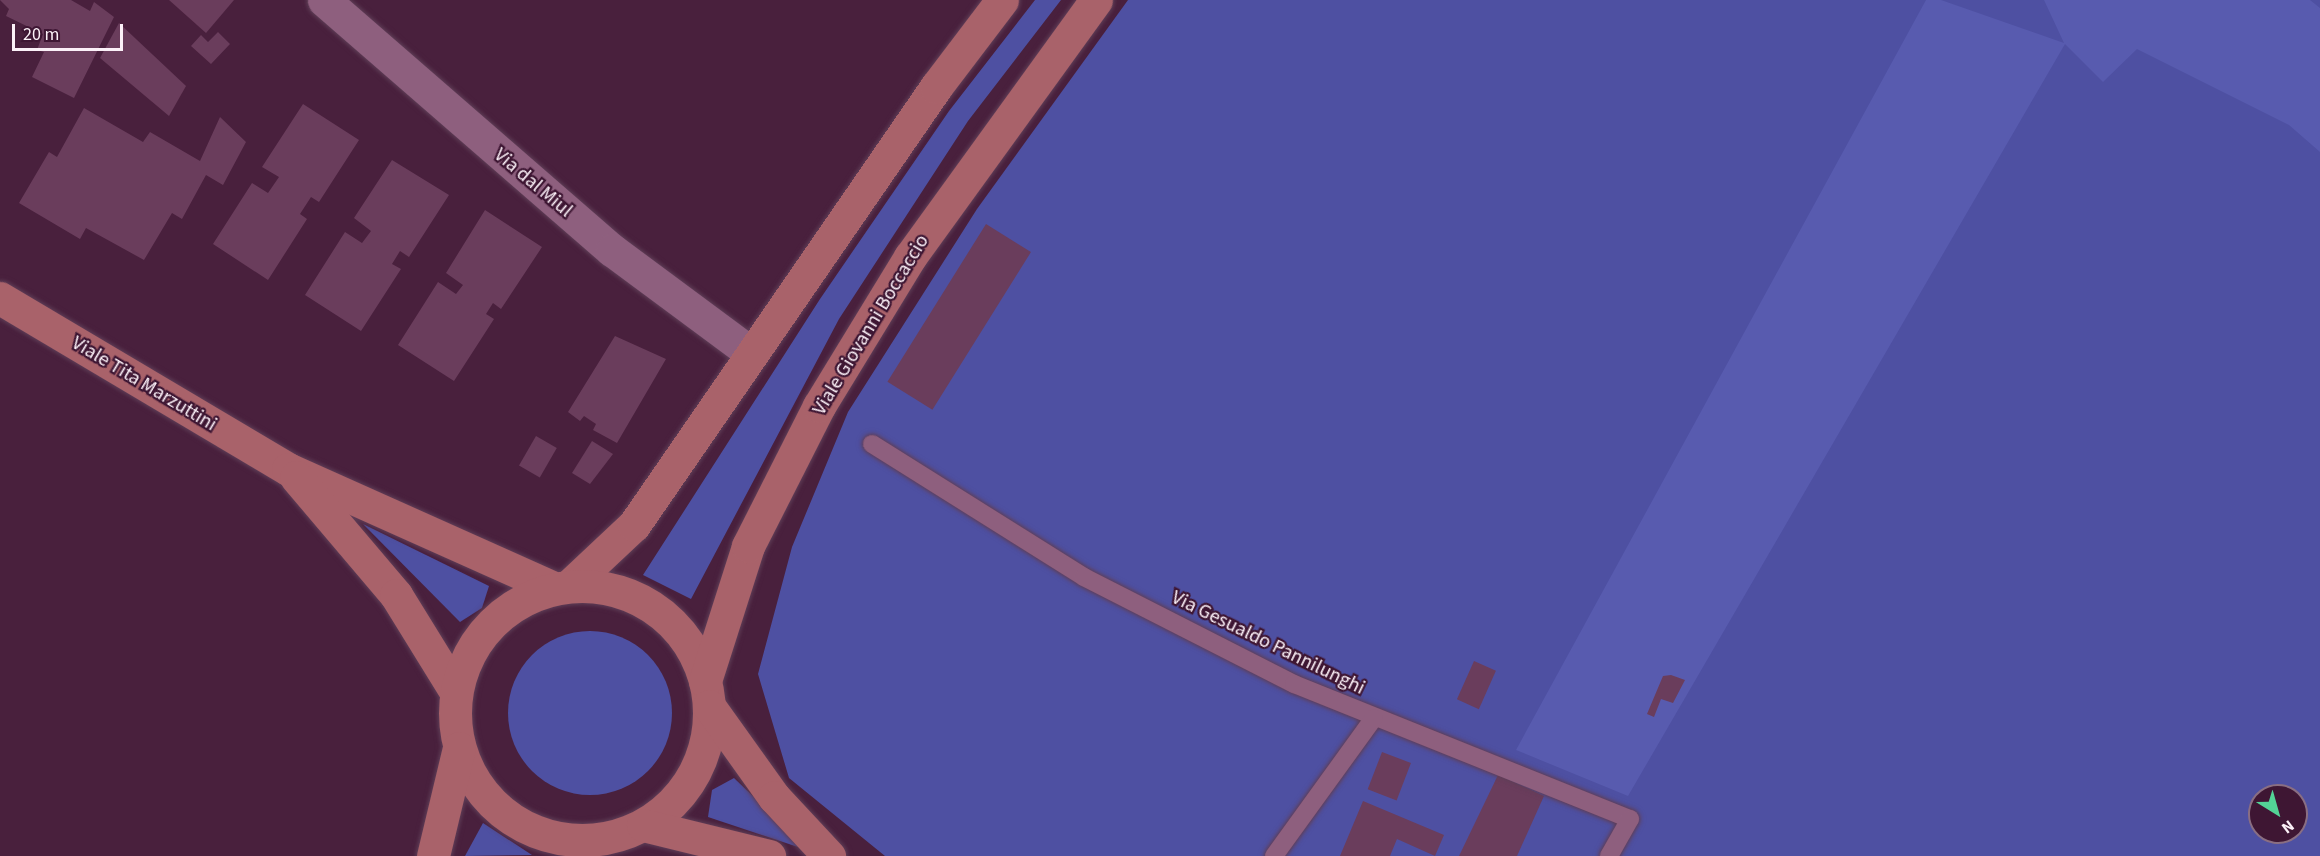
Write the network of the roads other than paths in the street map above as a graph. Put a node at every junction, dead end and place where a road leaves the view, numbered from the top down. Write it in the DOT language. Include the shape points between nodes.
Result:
graph roads {
  1 [pos="324,0"];
  2 [pos="1002,0"];
  3 [pos="1096,0"];
  4 [pos="0,298"];
  5 [pos="752,354"];
  6 [pos="872,444"];
  7 [pos="288,469"];
  8 [pos="561,586"];
  9 [pos="456,692"];
  10 [pos="707,694"];
  11 [pos="1374,718"];
  12 [pos="459,748"];
  13 [pos="643,825"];
  14 [pos="585,848"];
  15 [pos="433,856"];
  16 [pos="769,856"];
  17 [pos="829,856"];
  18 [pos="1274,856"];
  19 [pos="1609,856"];
  1 -- 5 [label="street, Via dal Miul" via="612,250"];
  2 -- 5 [label="main road"];
  3 -- 10 [label="main road, Viale Giovanni Boccaccio" via="910,257 819,406 748,546"];
  4 -- 7 [label="main road, Viale Tita Marzuttini"];
  5 -- 8 [label="main road" via="634,525"];
  6 -- 11 [label="lane, Via Gesualdo Pannilunghi" via="1084,577 1294,684"];
  7 -- 8 [label="main road, Viale Tita Marzuttini"];
  7 -- 9 [label="main road, Viale Tita Marzuttini" via="396,594"];
  8 -- 9 [label="main road" via="497,618 470,651"];
  8 -- 10 [label="main road" via="603,587 651,606 684,636"];
  9 -- 12 [label="main road"];
  10 -- 13 [label="main road, Viale Giovanni Boccaccio" via="700,759 684,788"];
  10 -- 17 [label="main road" via="774,797"];
  11 -- 18 [label="lane"];
  11 -- 19 [label="lane, Via Gesualdo Pannilunghi" via="1630,819"];
  12 -- 14 [label="main road" via="475,782 508,817"];
  12 -- 15 [label="main road"];
  13 -- 14 [label="main road"];
  13 -- 16 [label="main road"];
}
